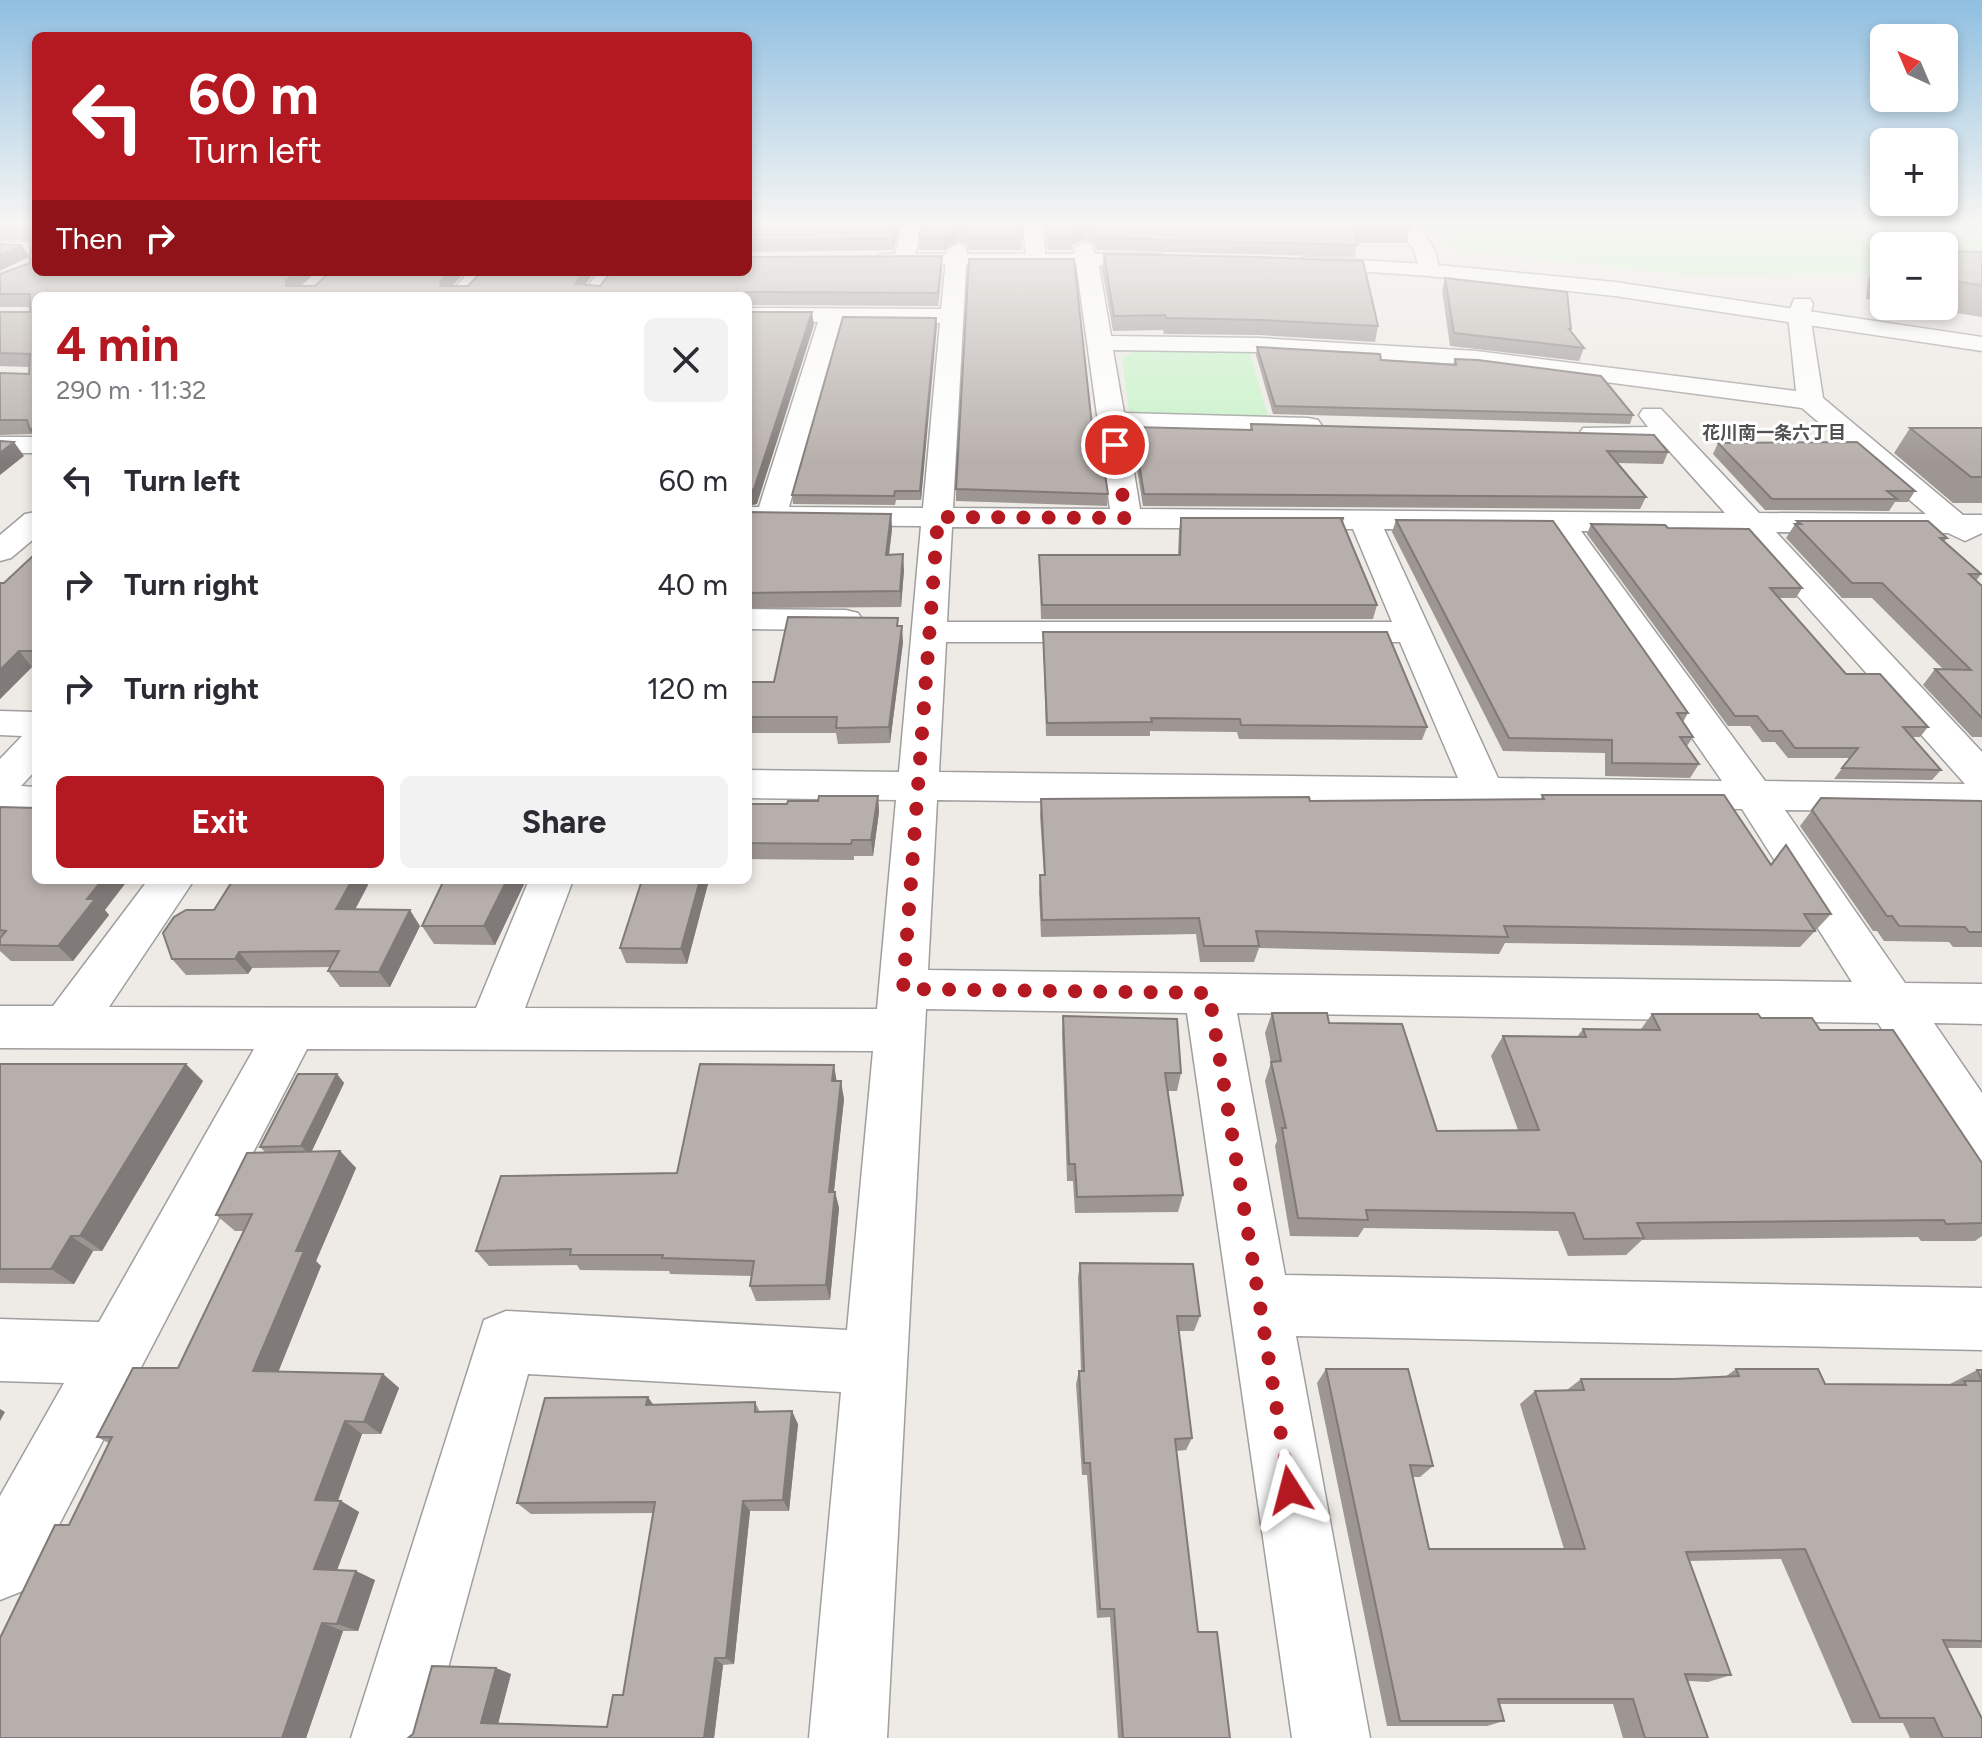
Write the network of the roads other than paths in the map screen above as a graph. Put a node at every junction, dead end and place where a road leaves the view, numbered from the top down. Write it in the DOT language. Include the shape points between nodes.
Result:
graph roads {
  1 [pos="954,302"];
  2 [pos="1093,302"];
  3 [pos="1737,302"];
  4 [pos="1801,309"];
  5 [pos="752,315"];
  6 [pos="832,315"];
  7 [pos="953,316"];
  8 [pos="1982,332"];
  9 [pos="1099,343"];
  10 [pos="1982,344"];
  11 [pos="1618,375"];
  12 [pos="1810,401"];
  13 [pos="1111,421"];
  14 [pos="1329,427"];
  15 [pos="1562,433"];
  16 [pos="1671,436"];
  17 [pos="0,445"];
  18 [pos="32,445"];
  19 [pos="760,516"];
  20 [pos="938,517"];
  21 [pos="1126,518"];
  22 [pos="1364,520"];
  23 [pos="1558,521"];
  24 [pos="1751,522"];
  25 [pos="1968,524"];
  26 [pos="1982,547"];
  27 [pos="752,619"];
  28 [pos="911,624"];
  29 [pos="1413,632"];
  30 [pos="0,723"];
  31 [pos="32,724"];
  32 [pos="32,749"];
  33 [pos="1982,777"];
  34 [pos="0,784"];
  35 [pos="752,784"];
  36 [pos="918,788"];
  37 [pos="1485,794"];
  38 [pos="1754,796"];
  39 [pos="1982,798"];
  40 [pos="0,800"];
  41 [pos="32,801"];
  42 [pos="169,884"];
  43 [pos="549,884"];
  44 [pos="1209,993"];
  45 [pos="1889,1003"];
  46 [pos="1982,1004"];
  47 [pos="901,1010"];
  48 [pos="0,1027"];
  49 [pos="66,1028"];
  50 [pos="292,1028"];
  51 [pos="492,1029"];
  52 [pos="1982,1138"];
  53 [pos="1260,1305"];
  54 [pos="1982,1319"];
  55 [pos="0,1350"];
  56 [pos="115,1354"];
  57 [pos="875,1363"];
  58 [pos="0,1565"];
  59 [pos="390,1738"];
  60 [pos="848,1738"];
  61 [pos="1331,1738"];
  1 -- 7 [label="street"];
  2 -- 9 [label="street"];
  3 -- 4 [label="street"];
  4 -- 8 [label="street"];
  4 -- 10 [label="street"];
  4 -- 12 [label="street"];
  5 -- 6 [label="street"];
  6 -- 7 [label="street"];
  6 -- 19 [label="street"];
  7 -- 20 [label="street"];
  9 -- 11 [label="street" via="1259,345 1476,358"];
  9 -- 13 [label="street"];
  11 -- 12 [label="street"];
  11 -- 16 [label="street"];
  12 -- 25 [label="street"];
  13 -- 14 [label="street"];
  13 -- 21 [label="street"];
  15 -- 16 [label="street"];
  16 -- 24 [label="street"];
  17 -- 18 [label="street"];
  19 -- 20 [label="street"];
  20 -- 21 [label="street"];
  20 -- 28 [label="street"];
  21 -- 22 [label="street"];
  22 -- 23 [label="street"];
  22 -- 29 [label="street"];
  23 -- 24 [label="street"];
  23 -- 38 [label="street"];
  24 -- 25 [label="street"];
  24 -- 33 [label="street"];
  25 -- 26 [label="street"];
  27 -- 28 [label="street"];
  28 -- 29 [label="street"];
  28 -- 36 [label="street"];
  29 -- 37 [label="street"];
  30 -- 31 [label="street"];
  32 -- 34 [label="street"];
  35 -- 36 [label="street"];
  36 -- 37 [label="street"];
  36 -- 47 [label="street"];
  37 -- 38 [label="street"];
  38 -- 39 [label="street"];
  38 -- 45 [label="street"];
  40 -- 41 [label="street"];
  42 -- 49 [label="street"];
  43 -- 51 [label="street"];
  44 -- 45 [label="street"];
  44 -- 47 [label="street"];
  44 -- 53 [label="street"];
  45 -- 46 [label="street"];
  45 -- 52 [label="street"];
  47 -- 51 [label="street"];
  47 -- 57 [label="street"];
  48 -- 49 [label="street"];
  49 -- 50 [label="street"];
  50 -- 51 [label="street"];
  50 -- 56 [label="street"];
  53 -- 54 [label="street"];
  53 -- 61 [label="street"];
  55 -- 56 [label="street"];
  56 -- 58 [label="street"];
  57 -- 59 [label="street" via="506,1342"];
  57 -- 60 [label="street"];
}
